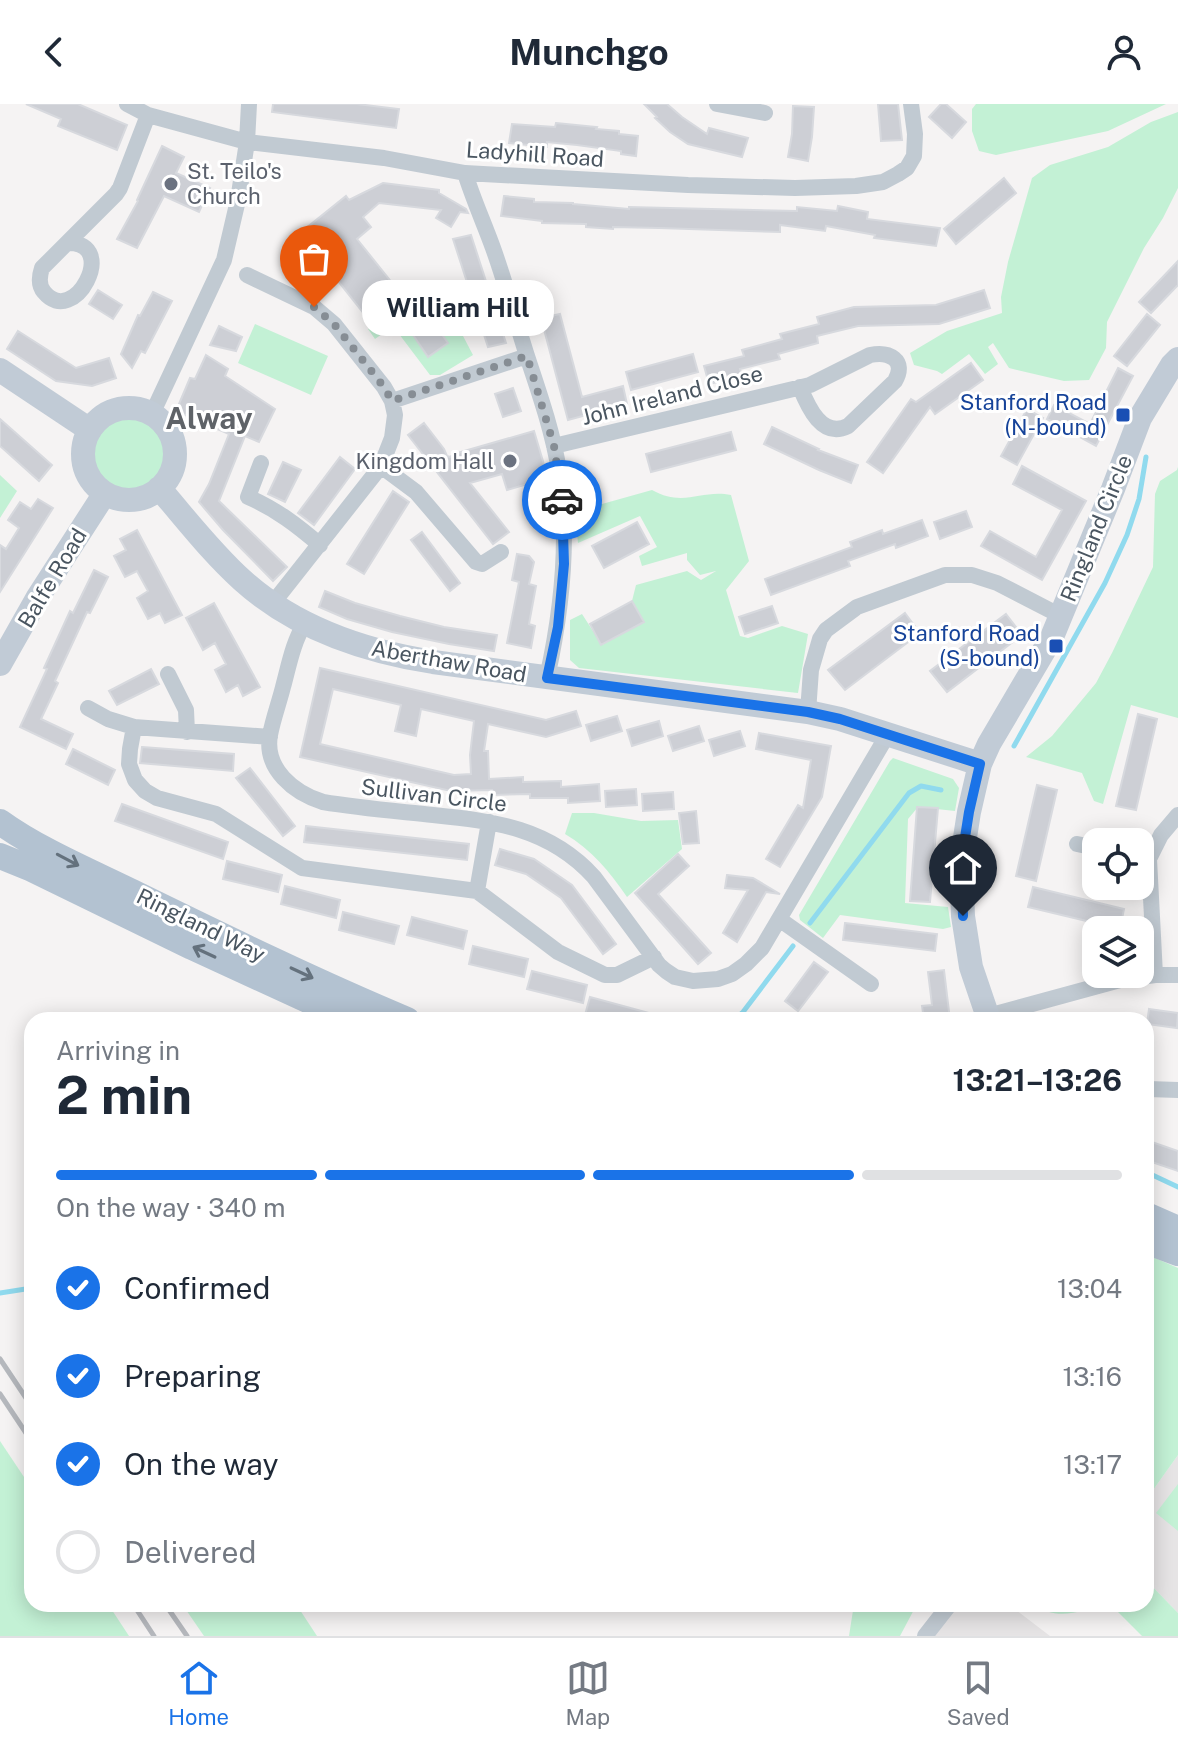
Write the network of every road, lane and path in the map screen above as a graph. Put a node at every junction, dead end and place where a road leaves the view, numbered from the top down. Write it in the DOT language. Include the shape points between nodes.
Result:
graph roads {
  1 [pos="127,104"];
  2 [pos="249,104"];
  3 [pos="717,104"];
  4 [pos="911,104"];
  5 [pos="765,113"];
  6 [pos="148,115"];
  7 [pos="247,142"];
  8 [pos="465,173"];
  9 [pos="68,243"];
  10 [pos="247,275"];
  11 [pos="527,356"];
  12 [pos="1178,359"];
  13 [pos="0,370"];
  14 [pos="800,387"];
  15 [pos="392,401"];
  16 [pos="152,414"];
  17 [pos="90,430"];
  18 [pos="554,446"];
  19 [pos="261,463"];
  20 [pos="381,466"];
  21 [pos="159,488"];
  22 [pos="105,493"];
  23 [pos="320,545"];
  24 [pos="501,552"];
  25 [pos="273,603"];
  26 [pos="1061,616"];
  27 [pos="305,623"];
  28 [pos="9,631"];
  29 [pos="0,664"];
  30 [pos="168,674"];
  31 [pos="547,678"];
  32 [pos="88,708"];
  33 [pos="808,712"];
  34 [pos="134,727"];
  35 [pos="187,732"];
  36 [pos="888,734"];
  37 [pos="270,737"];
  38 [pos="980,764"];
  39 [pos="1178,815"];
  40 [pos="0,822"];
  41 [pos="489,822"];
  42 [pos="1077,844"];
  43 [pos="1082,845"];
  44 [pos="1154,845"];
  45 [pos="0,856"];
  46 [pos="0,869"];
  47 [pos="477,891"];
  48 [pos="1149,900"];
  49 [pos="102,902"];
  50 [pos="779,919"];
  51 [pos="654,957"];
  52 [pos="1155,975"];
  53 [pos="1178,975"];
  54 [pos="871,984"];
  55 [pos="333,1012"];
  56 [pos="388,1012"];
  57 [pos="986,1012"];
  58 [pos="1009,1012"];
  59 [pos="1154,1089"];
  60 [pos="1178,1090"];
  61 [pos="1154,1218"];
  62 [pos="1178,1229"];
  63 [pos="1154,1244"];
  64 [pos="1178,1253"];
  65 [pos="944,1612"];
  66 [pos="925,1636"];
  1 -- 6 [label="street, Ladyhill Road"];
  2 -- 7 [label="street"];
  3 -- 5 [label="street"];
  4 -- 8 [label="street, Ladyhill Road" via="914,156 907,168 883,182 827,187 688,185"];
  6 -- 7 [label="street, Ladyhill Road"];
  6 -- 9 [label="street" via="120,188"];
  7 -- 8 [label="street, Ladyhill Road"];
  7 -- 16 [label="street" via="224,260"];
  8 -- 11 [label="street"];
  10 -- 15 [label="street" via="324,314"];
  11 -- 15 [label="street"];
  11 -- 18 [label="street"];
  12 -- 26 [label="street, Ringland Circle" via="1140,418"];
  13 -- 17 [label="street"];
  14 -- 14 [label="street, John Ireland Close" via="879,353 889,354 898,366 895,381 842,429 824,427"];
  14 -- 18 [label="street, John Ireland Close"];
  15 -- 20 [label="street" via="394,427"];
  16 -- 17 [label="street" via="115,410"];
  16 -- 21 [label="street" via="166,428 174,448 170,473"];
  17 -- 22 [label="street" via="83,460"];
  18 -- 31 [label="street" via="564,564"];
  19 -- 23 [label="street" via="248,497 287,518"];
  20 -- 23 [label="street"];
  20 -- 24 [label="street" via="416,492 476,562 482,564"];
  21 -- 22 [label="street" via="133,500"];
  21 -- 25 [label="street, Aberthaw Road" via="205,543"];
  22 -- 28 [label="street, Balfe Road" via="38,597"];
  23 -- 25 [label="street"];
  25 -- 27 [label="street, Aberthaw Road"];
  26 -- 33 [label="street" via="972,575 945,575 857,607 820,639"];
  26 -- 38 [label="street, Ringland Circle"];
  27 -- 31 [label="street, Aberthaw Road" via="391,654"];
  27 -- 37 [label="street" via="295,641"];
  28 -- 29 [label="street, Balfe Road"];
  30 -- 35 [label="street" via="186,710"];
  31 -- 33 [label="street, Aberthaw Road"];
  32 -- 34 [label="street"];
  33 -- 36 [label="street, Aberthaw Road"];
  34 -- 35 [label="street"];
  34 -- 47 [label="street" via="129,764 145,791 216,814 302,868"];
  35 -- 37 [label="street"];
  36 -- 38 [label="street, Aberthaw Road"];
  36 -- 50 [label="street, Sullivan Circle"];
  37 -- 41 [label="street, Sullivan Circle" via="280,774 314,800"];
  38 -- 57 [label="street, Ringland Circle" via="961,863 971,967"];
  39 -- 44 [label="street"];
  40 -- 56 [label="main road, Ringland Way, one-way" via="180,916"];
  41 -- 47 [label="street"];
  41 -- 51 [label="street, Sullivan Circle" via="523,830 572,855"];
  42 -- 43 [label="street"];
  45 -- 49 [label="main road, Ringland Way"];
  46 -- 49 [label="main road, Ringland Way" via="71,904"];
  47 -- 51 [label="street" via="558,952 598,973 617,975"];
  48 -- 52 [label="street"];
  55 -- 49 [label="main road, Ringland Way, one-way"];
  50 -- 51 [label="street, Sullivan Circle" via="755,956 718,979 684,980"];
  50 -- 54 [label="street"];
  52 -- 53 [label="street"];
  52 -- 58 [label="street"];
  59 -- 60 [label="street"];
  61 -- 62 [label="main road"];
  63 -- 64 [label="main road"];
  65 -- 66 [label="street"];
}
